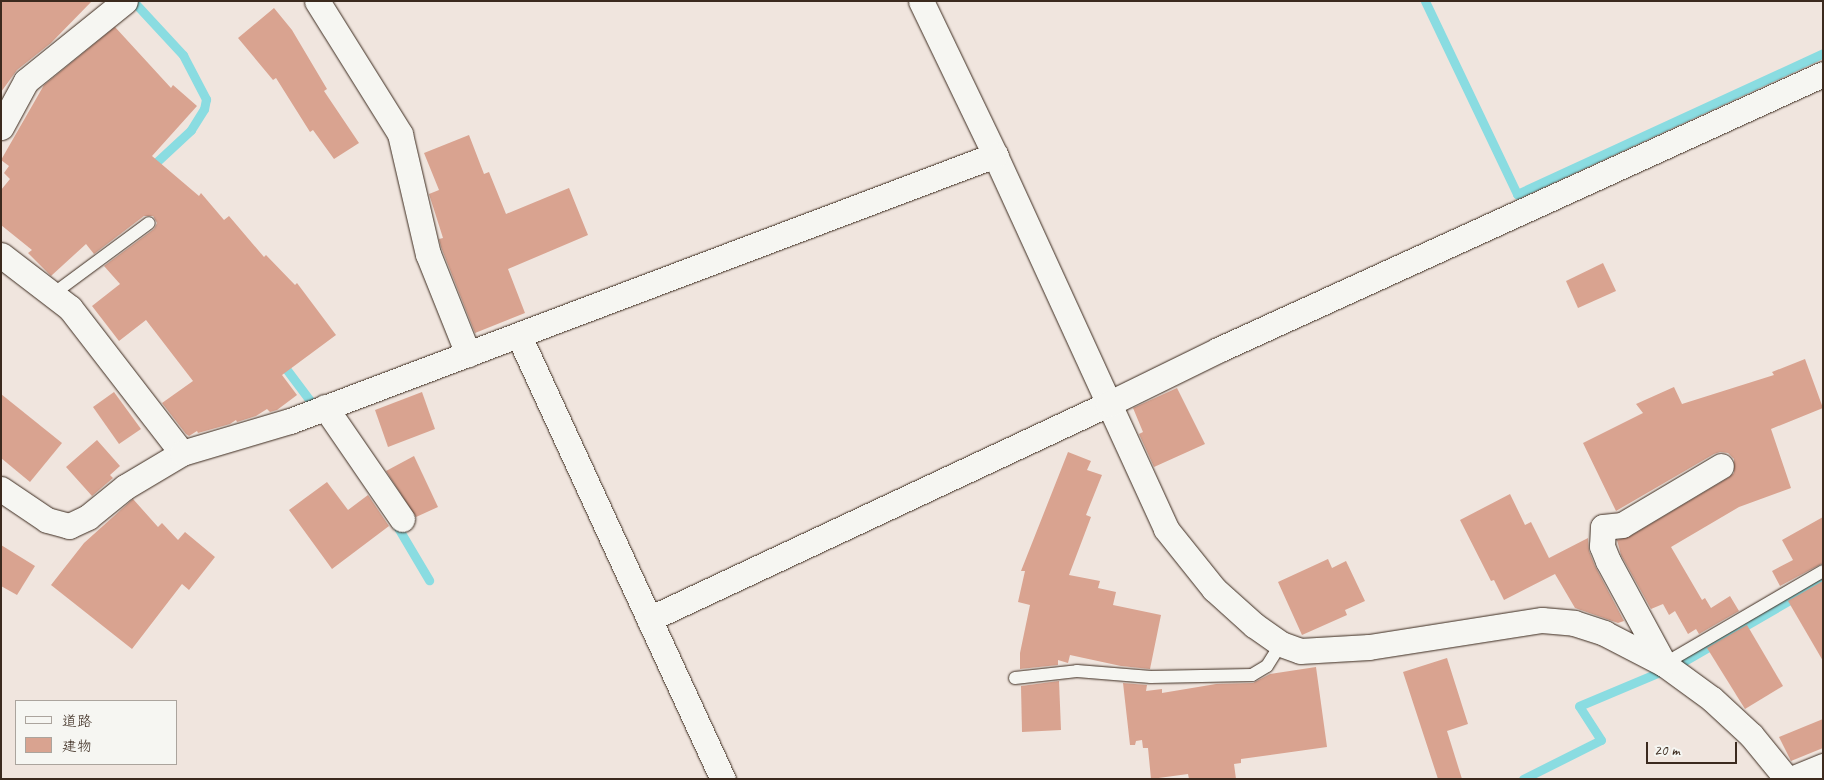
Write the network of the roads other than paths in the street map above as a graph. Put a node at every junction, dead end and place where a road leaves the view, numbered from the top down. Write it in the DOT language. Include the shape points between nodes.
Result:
graph roads {
  1 [pos="125,1"];
  2 [pos="317,1"];
  3 [pos="921,1"];
  4 [pos="1823,74"];
  5 [pos="1,127"];
  6 [pos="995,154"];
  7 [pos="149,222"];
  8 [pos="1,255"];
  9 [pos="53,294"];
  10 [pos="518,336"];
  11 [pos="468,354"];
  12 [pos="1108,404"];
  13 [pos="325,407"];
  14 [pos="182,453"];
  15 [pos="1721,466"];
  16 [pos="1,489"];
  17 [pos="402,519"];
  18 [pos="1823,571"];
  19 [pos="649,619"];
  20 [pos="1281,644"];
  21 [pos="1664,664"];
  22 [pos="1015,678"];
  23 [pos="1823,766"];
  24 [pos="723,779"];
  25 [pos="1787,779"];
  26 [pos="1791,779"];
  1 -- 5 [label="street" via="26,81"];
  2 -- 11 [label="street" via="400,134 428,254"];
  3 -- 6 [label="street"];
  4 -- 12 [label="street" via="1218,350"];
  6 -- 10 [label="street"];
  6 -- 12 [label="street"];
  7 -- 9 [label="lane"];
  8 -- 9 [label="street"];
  9 -- 14 [label="street" via="70,308"];
  10 -- 11 [label="street"];
  10 -- 19 [label="street"];
  11 -- 13 [label="street"];
  12 -- 19 [label="street"];
  12 -- 20 [label="street" via="1166,529 1214,589"];
  13 -- 14 [label="street" via="290,421"];
  13 -- 17 [label="street"];
  14 -- 16 [label="street" via="125,487 88,517 69,526 47,520"];
  15 -- 21 [label="street" via="1622,524 1603,527 1602,546 1608,562"];
  18 -- 21 [label="lane"];
  19 -- 24 [label="street"];
  20 -- 21 [label="street" via="1300,651 1369,647 1542,620 1574,623 1604,633"];
  20 -- 22 [label="lane" via="1267,666 1252,675 1151,677 1077,670"];
  21 -- 25 [label="street" via="1734,718"];
  23 -- 26 [label="street"];
}
